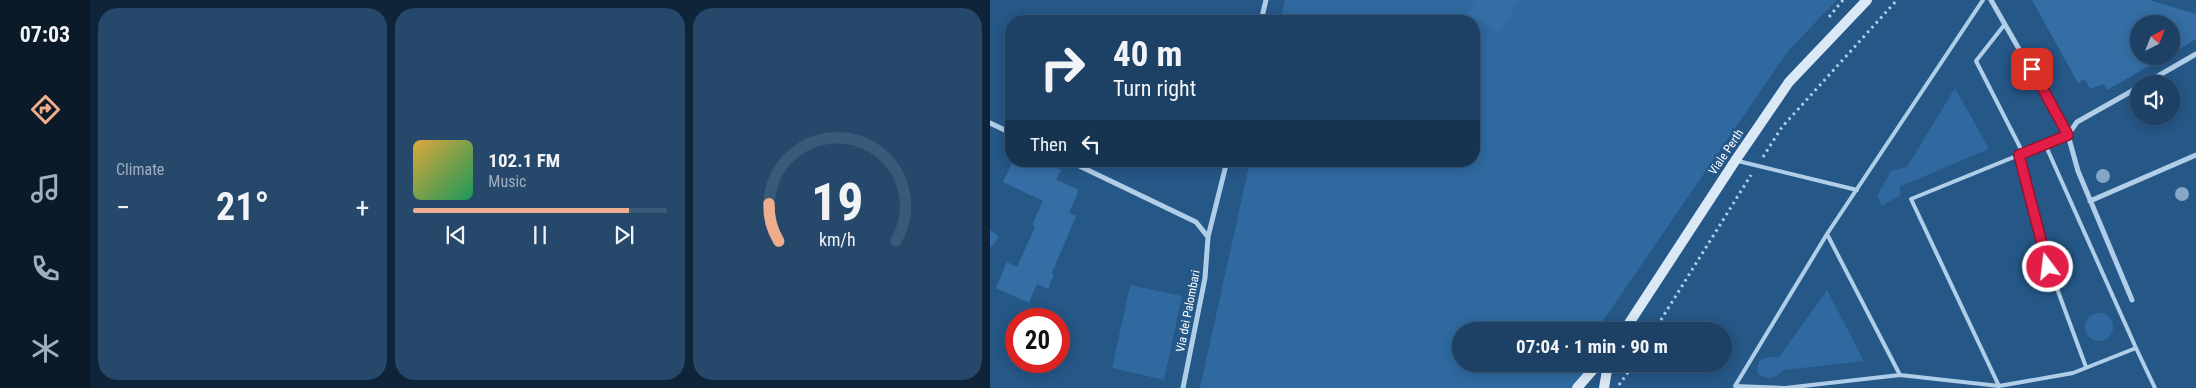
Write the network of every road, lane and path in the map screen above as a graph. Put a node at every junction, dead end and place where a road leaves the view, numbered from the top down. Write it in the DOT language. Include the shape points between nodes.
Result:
graph roads {
  1 [pos="1266,0"];
  2 [pos="1867,0"];
  3 [pos="1982,0"];
  4 [pos="1991,0"];
  5 [pos="1262,15"];
  6 [pos="2005,24"];
  7 [pos="2196,54"];
  8 [pos="2160,75"];
  9 [pos="2130,91"];
  10 [pos="990,123"];
  11 [pos="1005,130"];
  12 [pos="2068,135"];
  13 [pos="2044,144"];
  14 [pos="2021,154"];
  15 [pos="2196,155"];
  16 [pos="1735,161"];
  17 [pos="1081,167"];
  18 [pos="1226,167"];
  19 [pos="1857,190"];
  20 [pos="2090,201"];
  21 [pos="1827,234"];
  22 [pos="1208,237"];
  23 [pos="2132,300"];
  24 [pos="1630,322"];
  25 [pos="2136,348"];
  26 [pos="2086,367"];
  27 [pos="1591,372"];
  28 [pos="1607,372"];
  29 [pos="1629,372"];
  30 [pos="1588,375"];
  31 [pos="1900,375"];
  32 [pos="1999,386"];
  33 [pos="1183,388"];
  34 [pos="1577,388"];
  35 [pos="1585,388"];
  36 [pos="1604,388"];
  37 [pos="1614,388"];
  38 [pos="1785,388"];
  39 [pos="2155,388"];
  1 -- 5 [label="street"];
  2 -- 16 [label="main road, Viale Perth" via="1789,82"];
  3 -- 19 [label="lane"];
  4 -- 6 [label="street"];
  6 -- 12 [label="street"];
  6 -- 14 [label="lane" via="1976,60"];
  7 -- 8 [label="street"];
  9 -- 12 [label="street" via="2077,122"];
  10 -- 11 [label="street"];
  12 -- 13 [label="lane"];
  12 -- 20 [label="street"];
  13 -- 14 [label="lane"];
  13 -- 25 [label="lane"];
  14 -- 26 [label="lane" via="2048,267"];
  14 -- 32 [label="lane" via="1911,199"];
  15 -- 20 [label="street"];
  16 -- 19 [label="lane"];
  16 -- 24 [label="main road, Viale Perth"];
  17 -- 22 [label="street" via="1196,222"];
  18 -- 22 [label="street, Via dei Palombari"];
  19 -- 21 [label="lane"];
  20 -- 23 [label="street"];
  21 -- 31 [label="lane"];
  21 -- 38 [label="lane" via="1735,386"];
  22 -- 33 [label="street, Via dei Palombari" via="1205,278"];
  25 -- 26 [label="lane"];
  25 -- 39 [label="lane"];
  26 -- 32 [label="lane" via="2073,373"];
  27 -- 30 [label="main road"];
  28 -- 36 [label="main road"];
  29 -- 37 [label="path" via="1622,384"];
  30 -- 34 [label="main road"];
  30 -- 35 [label="main road"];
  31 -- 32 [label="lane"];
  31 -- 38 [label="lane"];
}
